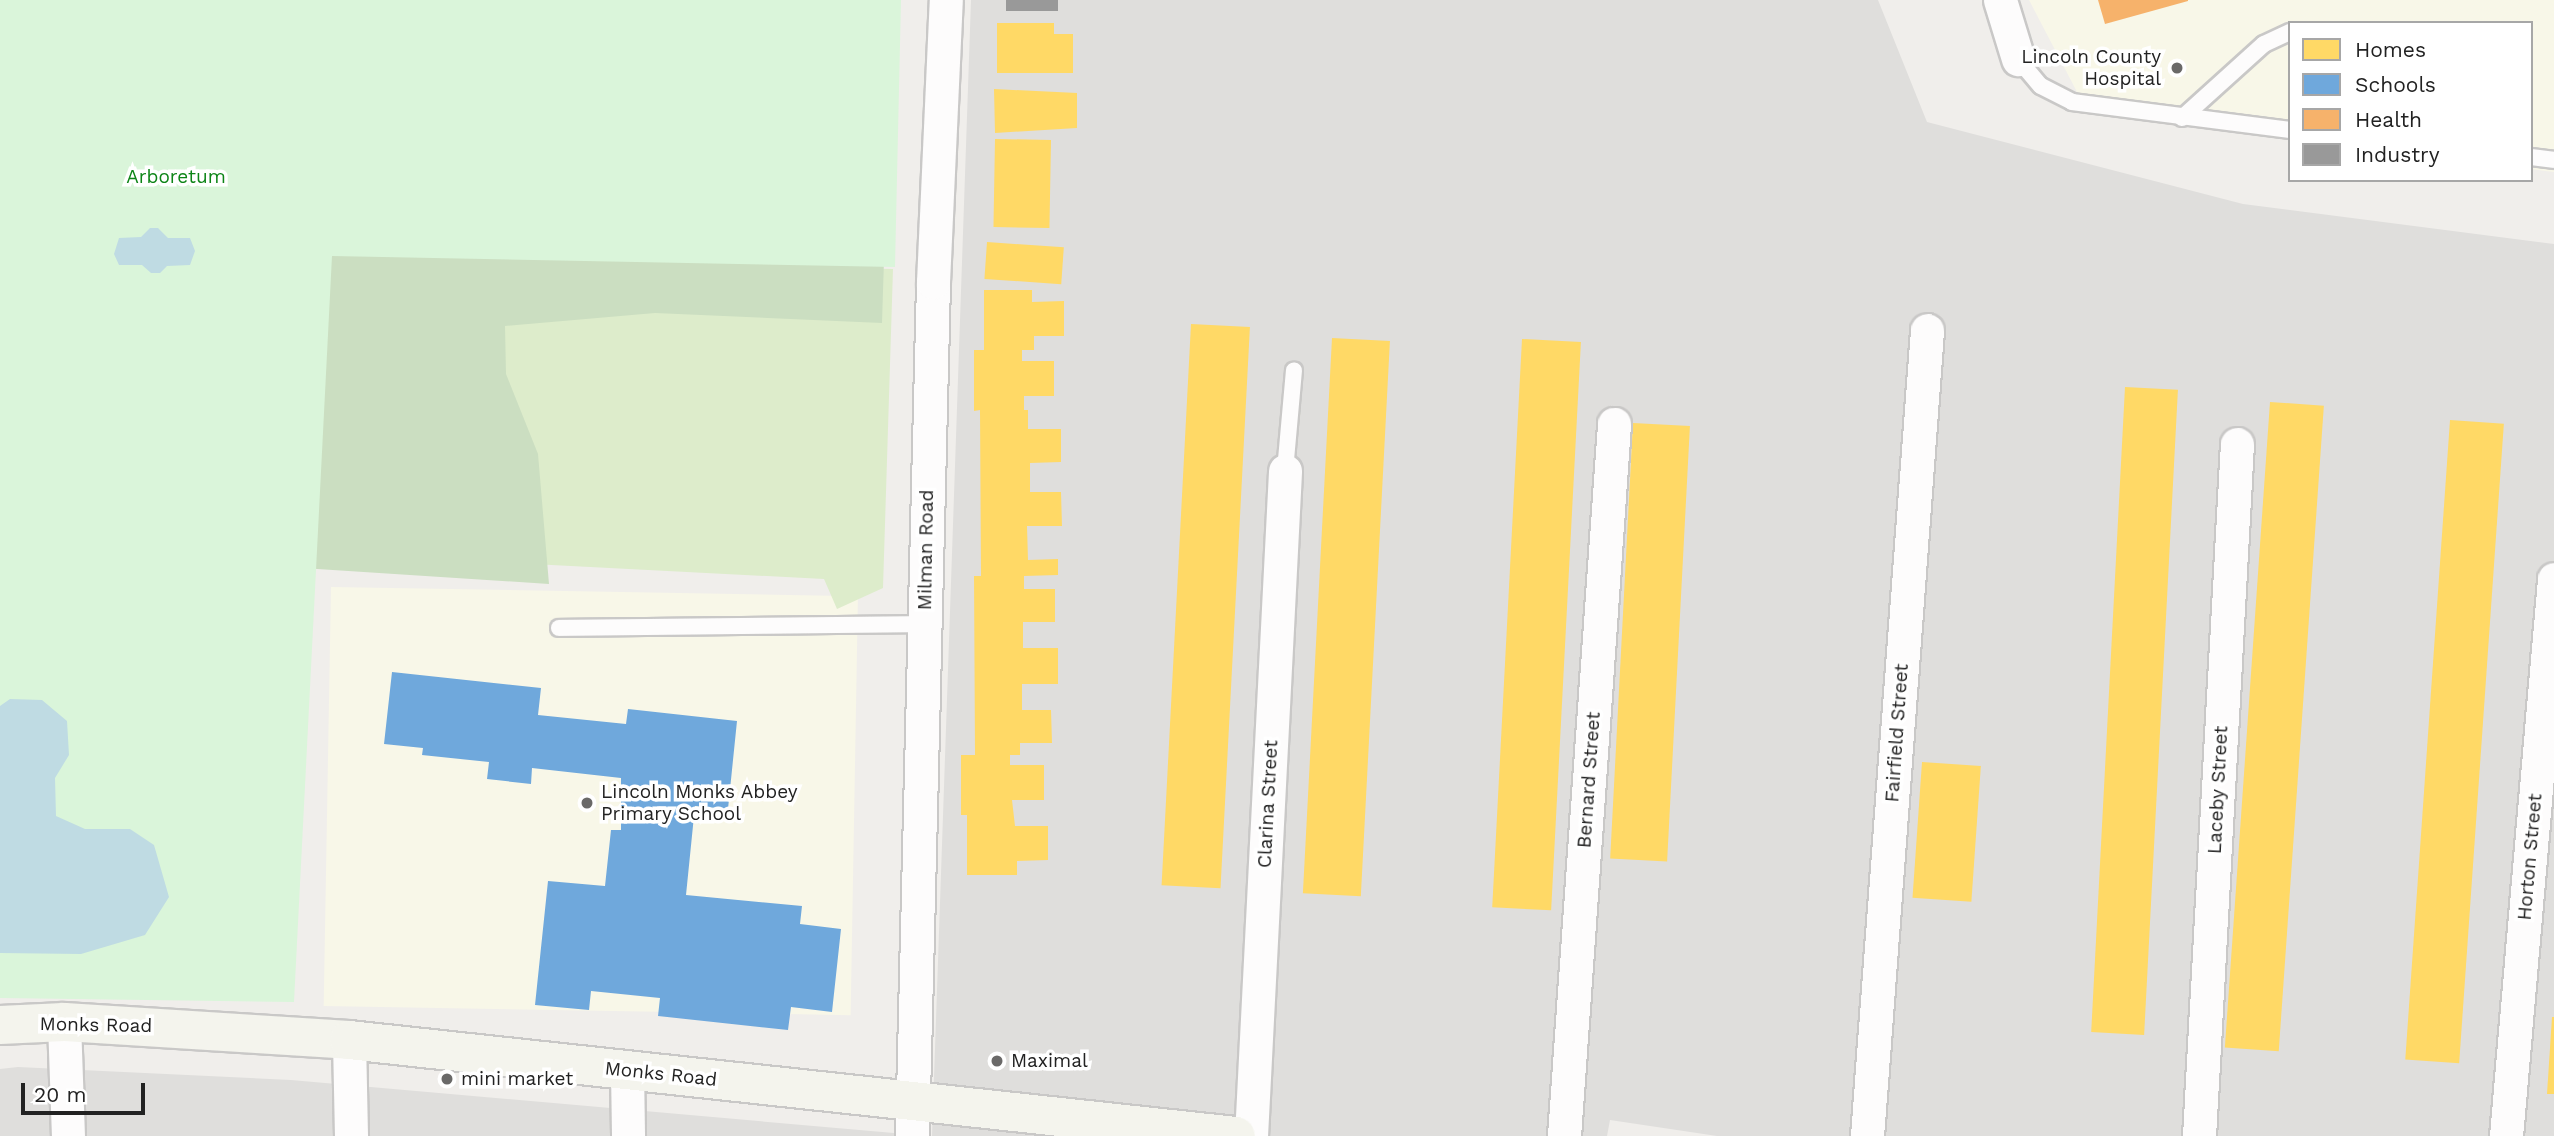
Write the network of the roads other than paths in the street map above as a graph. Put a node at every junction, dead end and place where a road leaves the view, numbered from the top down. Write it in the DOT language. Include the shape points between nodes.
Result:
graph roads {
  1 [pos="946,0"];
  2 [pos="2000,0"];
  3 [pos="2288,33"];
  4 [pos="2018,60"];
  5 [pos="2182,118"];
  6 [pos="2288,130"];
  7 [pos="2533,158"];
  8 [pos="2554,160"];
  9 [pos="1927,330"];
  10 [pos="1294,370"];
  11 [pos="1614,424"];
  12 [pos="2236,444"];
  13 [pos="1284,471"];
  14 [pos="2554,579"];
  15 [pos="924,624"];
  16 [pos="559,628"];
  17 [pos="64,1022"];
  18 [pos="0,1025"];
  19 [pos="349,1040"];
  20 [pos="627,1070"];
  21 [pos="912,1118"];
  22 [pos="68,1136"];
  23 [pos="351,1136"];
  24 [pos="628,1136"];
  25 [pos="1236,1136"];
  26 [pos="1251,1136"];
  27 [pos="1564,1136"];
  28 [pos="1867,1136"];
  29 [pos="2199,1136"];
  30 [pos="2506,1136"];
  1 -- 15 [label="street, Milman Road"];
  2 -- 4 [label="street"];
  3 -- 5 [label="lane" via="2263,44"];
  4 -- 5 [label="lane" via="2041,86 2072,102"];
  5 -- 6 [label="lane"];
  7 -- 8 [label="lane"];
  9 -- 28 [label="street, Fairfield Street"];
  10 -- 13 [label="lane"];
  11 -- 27 [label="street, Bernard Street"];
  12 -- 29 [label="street, Laceby Street"];
  13 -- 26 [label="street, Clarina Street"];
  14 -- 30 [label="street, Horton Street"];
  15 -- 16 [label="lane"];
  15 -- 21 [label="street, Milman Road"];
  17 -- 18 [label="main road, Monks Road"];
  17 -- 19 [label="main road, Monks Road"];
  17 -- 22 [label="street"];
  19 -- 20 [label="main road, Monks Road"];
  19 -- 23 [label="street"];
  20 -- 21 [label="main road, Monks Road"];
  20 -- 24 [label="street"];
  21 -- 25 [label="main road, Monks Road"];
}
